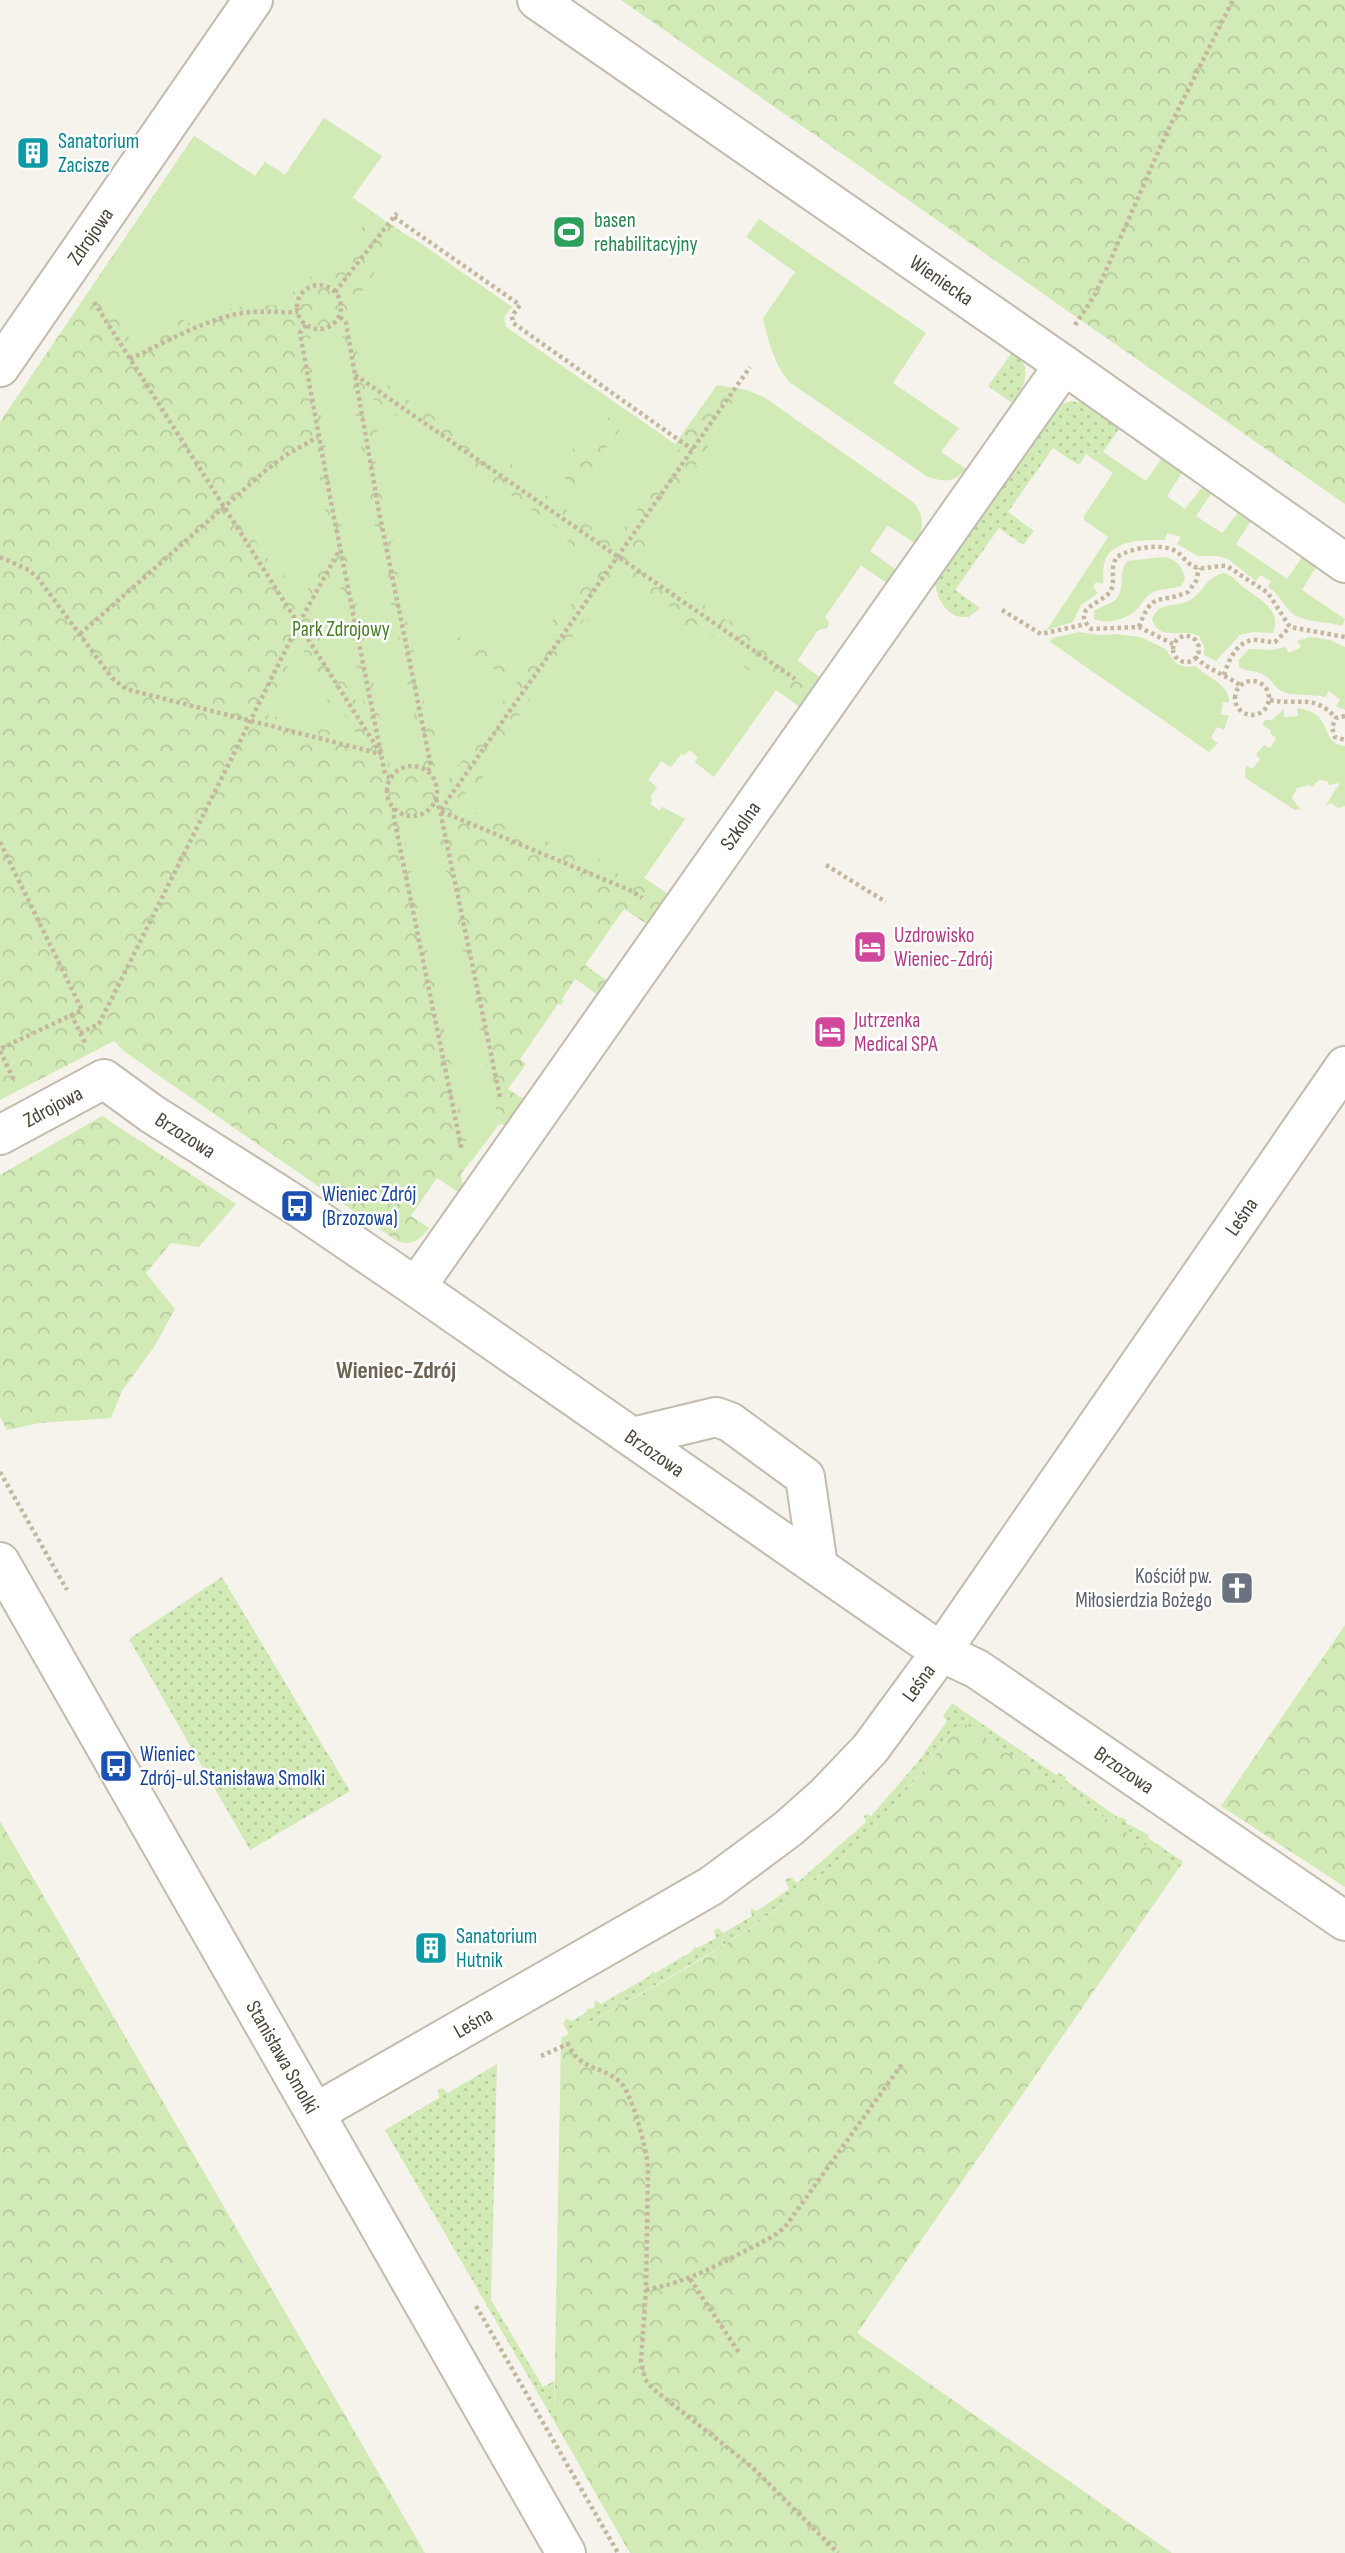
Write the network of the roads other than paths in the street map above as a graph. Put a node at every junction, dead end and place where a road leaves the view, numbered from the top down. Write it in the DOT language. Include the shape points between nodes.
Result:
graph roads {
  1 [pos="253,0"];
  2 [pos="537,0"];
  3 [pos="1058,361"];
  4 [pos="0,367"];
  5 [pos="1345,563"];
  6 [pos="1345,1066"];
  7 [pos="104,1079"];
  8 [pos="0,1135"];
  9 [pos="416,1287"];
  10 [pos="632,1437"];
  11 [pos="0,1562"];
  12 [pos="818,1566"];
  13 [pos="941,1652"];
  14 [pos="1345,1921"];
  15 [pos="315,2113"];
  16 [pos="566,2553"];
  1 -- 4 [label="street, Zdrojowa"];
  2 -- 3 [label="street, Wieniecka"];
  3 -- 5 [label="street, Wieniecka"];
  3 -- 9 [label="street, Szkolna" via="828,702"];
  6 -- 13 [label="street, Leśna"];
  7 -- 8 [label="street, Zdrojowa"];
  7 -- 9 [label="street, Brzozowa"];
  9 -- 10 [label="street, Brzozowa"];
  10 -- 12 [label="street, Brzozowa"];
  10 -- 12 [label="street" via="716,1417 730,1422 805,1477"];
  11 -- 15 [label="street, Stanisława Smolki"];
  12 -- 13 [label="street, Brzozowa"];
  13 -- 14 [label="street, Brzozowa" via="977,1669"];
  13 -- 15 [label="street, Leśna" via="870,1749 825,1796 752,1857"];
  15 -- 16 [label="street, Stanisława Smolki"];
}
